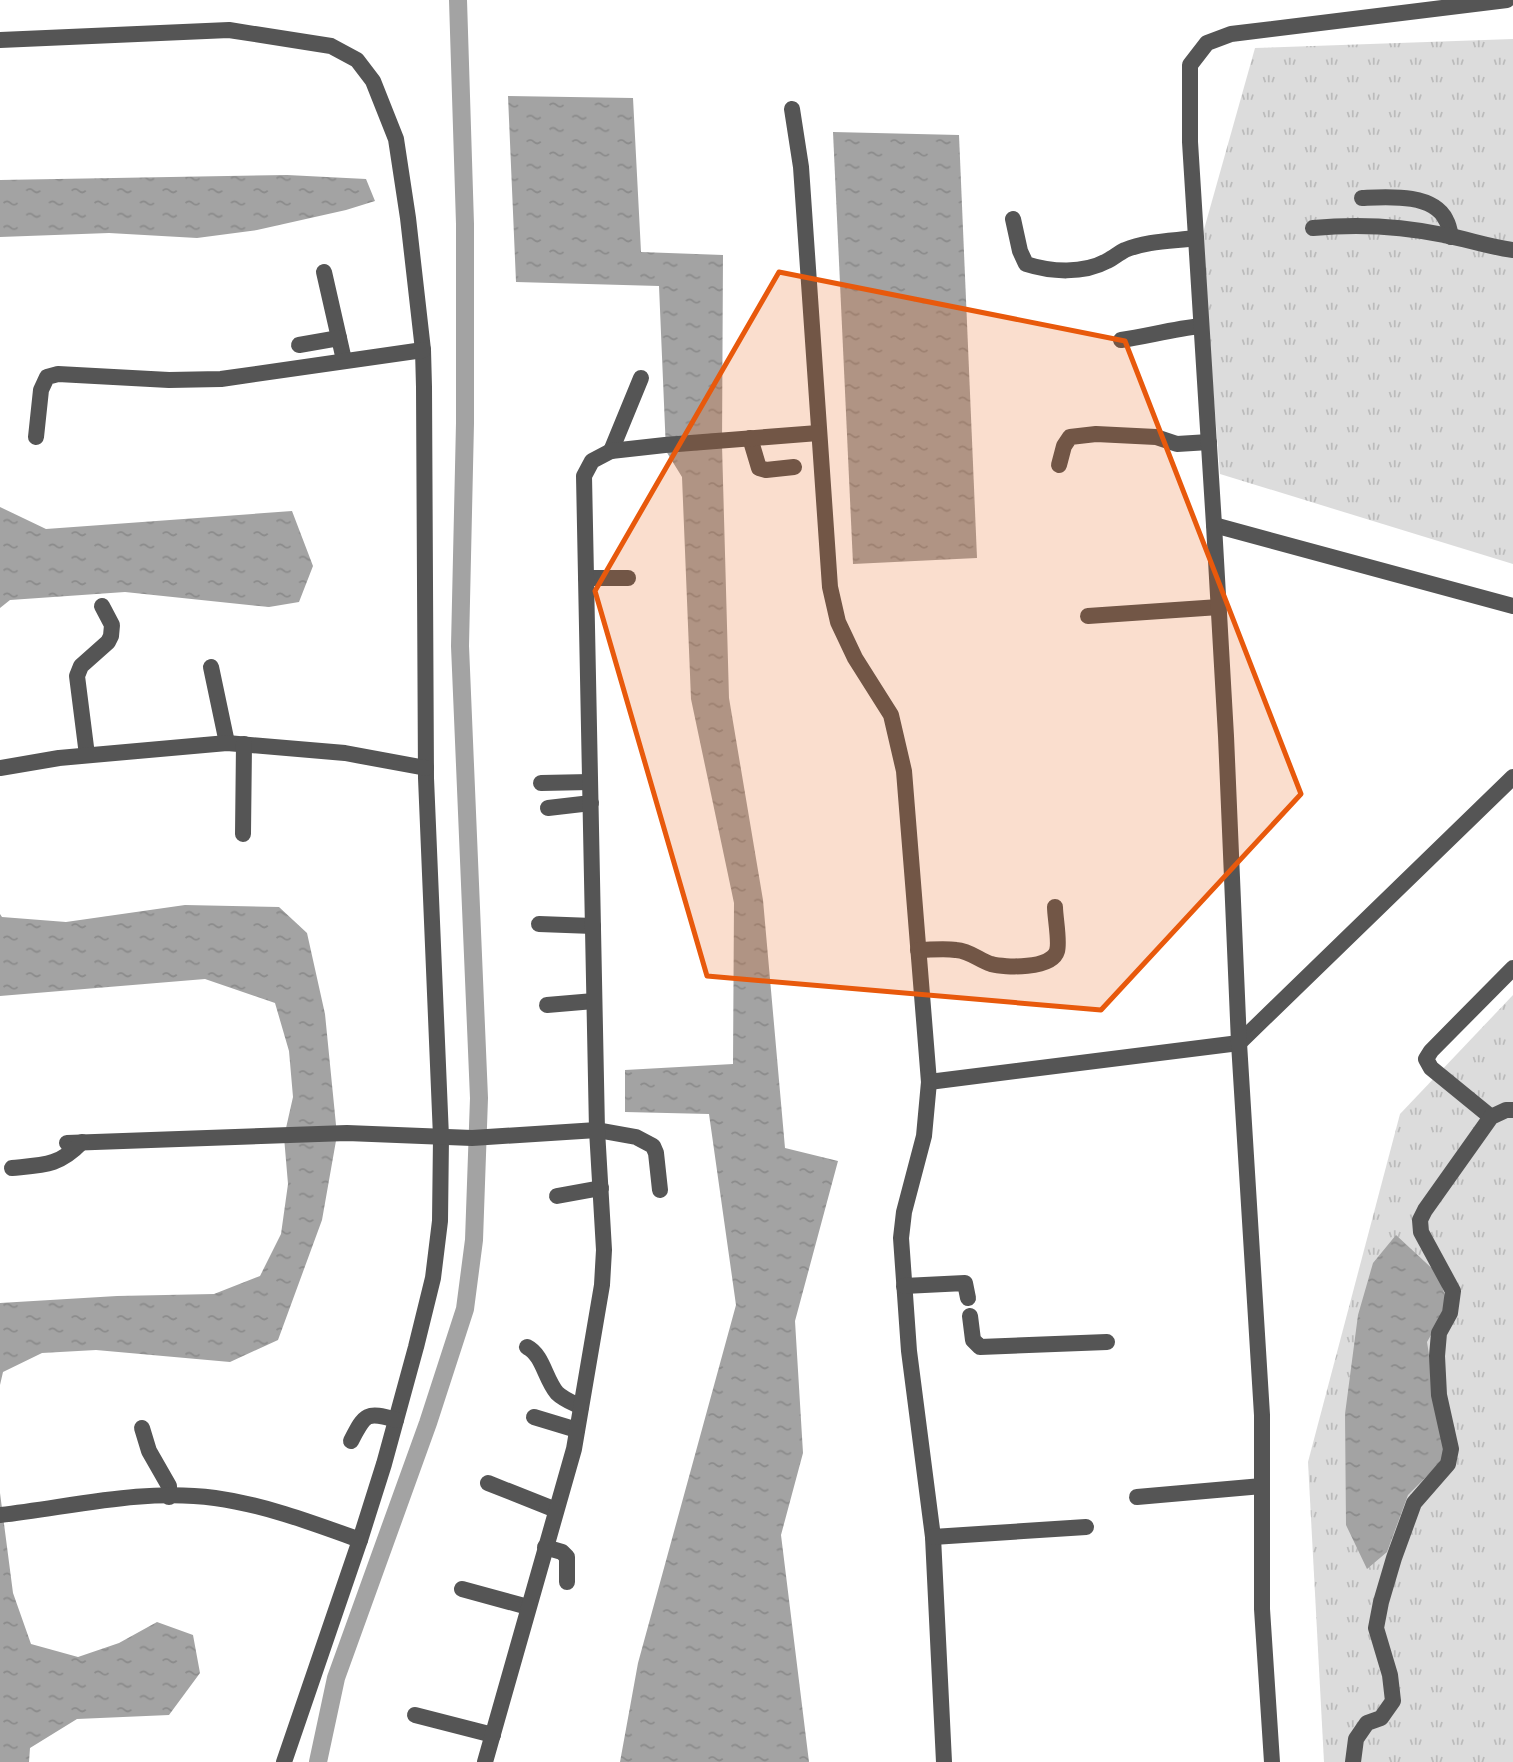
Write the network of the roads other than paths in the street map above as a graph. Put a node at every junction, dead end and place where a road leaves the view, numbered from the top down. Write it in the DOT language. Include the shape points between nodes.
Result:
graph roads {
  1 [pos="1507,0"];
  2 [pos="0,40"];
  3 [pos="792,109"];
  4 [pos="1362,198"];
  5 [pos="1013,219"];
  6 [pos="1313,228"];
  7 [pos="1451,237"];
  8 [pos="1196,239"];
  9 [pos="1513,250"];
  10 [pos="324,272"];
  11 [pos="1201,326"];
  12 [pos="339,338"];
  13 [pos="1121,340"];
  14 [pos="299,345"];
  15 [pos="422,350"];
  16 [pos="344,360"];
  17 [pos="641,378"];
  18 [pos="818,433"];
  19 [pos="36,437"];
  20 [pos="750,438"];
  21 [pos="1209,442"];
  22 [pos="611,451"];
  23 [pos="1059,465"];
  24 [pos="794,467"];
  25 [pos="1214,525"];
  26 [pos="628,578"];
  27 [pos="586,579"];
  28 [pos="102,606"];
  29 [pos="1513,606"];
  30 [pos="1219,607"];
  31 [pos="1087,616"];
  32 [pos="211,667"];
  33 [pos="227,743"];
  34 [pos="244,744"];
  35 [pos="87,755"];
  36 [pos="0,768"];
  37 [pos="426,768"];
  38 [pos="1513,777"];
  39 [pos="590,782"];
  40 [pos="541,783"];
  41 [pos="591,803"];
  42 [pos="548,808"];
  43 [pos="243,834"];
  44 [pos="1055,907"];
  45 [pos="539,924"];
  46 [pos="593,926"];
  47 [pos="918,950"];
  48 [pos="1513,968"];
  49 [pos="594,1001"];
  50 [pos="547,1005"];
  51 [pos="1239,1043"];
  52 [pos="929,1082"];
  53 [pos="1513,1110"];
  54 [pos="1491,1118"];
  55 [pos="597,1130"];
  56 [pos="441,1137"];
  57 [pos="12,1168"];
  58 [pos="600,1188"];
  59 [pos="660,1190"];
  60 [pos="557,1196"];
  61 [pos="904,1286"];
  62 [pos="968,1298"];
  63 [pos="971,1316"];
  64 [pos="1107,1342"];
  65 [pos="527,1348"];
  66 [pos="581,1407"];
  67 [pos="534,1417"];
  68 [pos="396,1420"];
  69 [pos="142,1428"];
  70 [pos="577,1430"];
  71 [pos="351,1441"];
  72 [pos="488,1483"];
  73 [pos="1262,1486"];
  74 [pos="169,1497"];
  75 [pos="1137,1497"];
  76 [pos="556,1510"];
  77 [pos="2,1515"];
  78 [pos="1086,1527"];
  79 [pos="933,1537"];
  80 [pos="360,1540"];
  81 [pos="545,1547"];
  82 [pos="567,1582"];
  83 [pos="461,1589"];
  84 [pos="528,1607"];
  85 [pos="415,1714"];
  86 [pos="493,1735"];
  87 [pos="284,1762"];
  88 [pos="485,1762"];
  89 [pos="944,1762"];
  90 [pos="1272,1762"];
  91 [pos="1353,1762"];
  1 -- 8 [label="street" via="1231,34 1207,43 1190,65"];
  2 -- 15 [label="street" via="229,30 331,46 357,60 373,81 396,139"];
  3 -- 18 [label="street" via="801,167"];
  4 -- 7 [label="street" via="1400,196 1420,201 1446,218"];
  5 -- 8 [label="street" via="1026,264 1044,270 1076,270 1105,263 1139,246"];
  6 -- 7 [label="street" via="1361,226"];
  7 -- 9 [label="street"];
  8 -- 11 [label="street"];
  10 -- 12 [label="street"];
  11 -- 13 [label="street"];
  11 -- 21 [label="street"];
  12 -- 14 [label="street"];
  12 -- 16 [label="street"];
  15 -- 16 [label="street"];
  15 -- 37 [label="street"];
  16 -- 19 [label="street" via="221,379 58,374 47,377 40,390"];
  17 -- 22 [label="street"];
  18 -- 20 [label="street"];
  18 -- 47 [label="street" via="830,587 838,622 891,715 904,771"];
  20 -- 22 [label="street"];
  20 -- 24 [label="street" via="759,468"];
  21 -- 23 [label="street" via="1177,444 1156,437 1108,434 1070,438"];
  21 -- 25 [label="street"];
  22 -- 27 [label="street" via="592,461 584,476"];
  25 -- 29 [label="street"];
  25 -- 30 [label="street"];
  26 -- 27 [label="street"];
  27 -- 39 [label="street"];
  28 -- 35 [label="street" via="112,625 111,636 77,676"];
  30 -- 31 [label="street"];
  30 -- 51 [label="street"];
  32 -- 33 [label="street"];
  33 -- 34 [label="street"];
  33 -- 35 [label="street"];
  34 -- 37 [label="street" via="345,753"];
  34 -- 43 [label="street"];
  35 -- 36 [label="street"];
  37 -- 56 [label="street"];
  38 -- 51 [label="street"];
  39 -- 40 [label="street"];
  39 -- 41 [label="street"];
  41 -- 42 [label="street"];
  41 -- 46 [label="street"];
  44 -- 47 [label="street" via="1058,951 1042,963 995,965 956,950"];
  45 -- 46 [label="street"];
  46 -- 49 [label="street"];
  47 -- 52 [label="street"];
  48 -- 54 [label="street" via="1426,1059"];
  49 -- 50 [label="street"];
  49 -- 55 [label="street"];
  51 -- 52 [label="street"];
  51 -- 73 [label="street" via="1262,1415"];
  52 -- 61 [label="street" via="924,1136 901,1238"];
  53 -- 54 [label="street"];
  54 -- 91 [label="street" via="1420,1220 1421,1232 1453,1291 1450,1313 1439,1333 1437,1356 1439,1395 1451,1449 1448,1464 1414,1503 1394,1558 1376,1628 1391,1675 1393,1701 1356,1739"];
  55 -- 56 [label="street"];
  55 -- 58 [label="street"];
  55 -- 59 [label="street" via="636,1137 653,1146"];
  56 -- 57 [label="street" via="347,1133 74,1142 68,1157 51,1164"];
  56 -- 68 [label="street" via="440,1221 433,1278"];
  58 -- 60 [label="street"];
  58 -- 66 [label="street" via="602,1285"];
  61 -- 62 [label="street" via="965,1283"];
  61 -- 79 [label="street"];
  63 -- 64 [label="street" via="973,1340 980,1346"];
  65 -- 66 [label="street" via="537,1354 559,1395"];
  66 -- 70 [label="street"];
  67 -- 70 [label="street"];
  68 -- 71 [label="street" via="377,1414 363,1418"];
  68 -- 80 [label="street"];
  69 -- 74 [label="street" via="169,1486"];
  70 -- 76 [label="street"];
  72 -- 76 [label="street"];
  73 -- 75 [label="street"];
  73 -- 90 [label="street" via="1262,1609"];
  74 -- 77 [label="street"];
  74 -- 80 [label="street" via="215,1498 293,1516"];
  76 -- 81 [label="street"];
  78 -- 79 [label="street"];
  79 -- 89 [label="street"];
  80 -- 87 [label="street"];
  81 -- 82 [label="street" via="567,1557"];
  81 -- 84 [label="street"];
  83 -- 84 [label="street"];
  84 -- 86 [label="street"];
  85 -- 86 [label="street"];
  86 -- 88 [label="street"];
}
